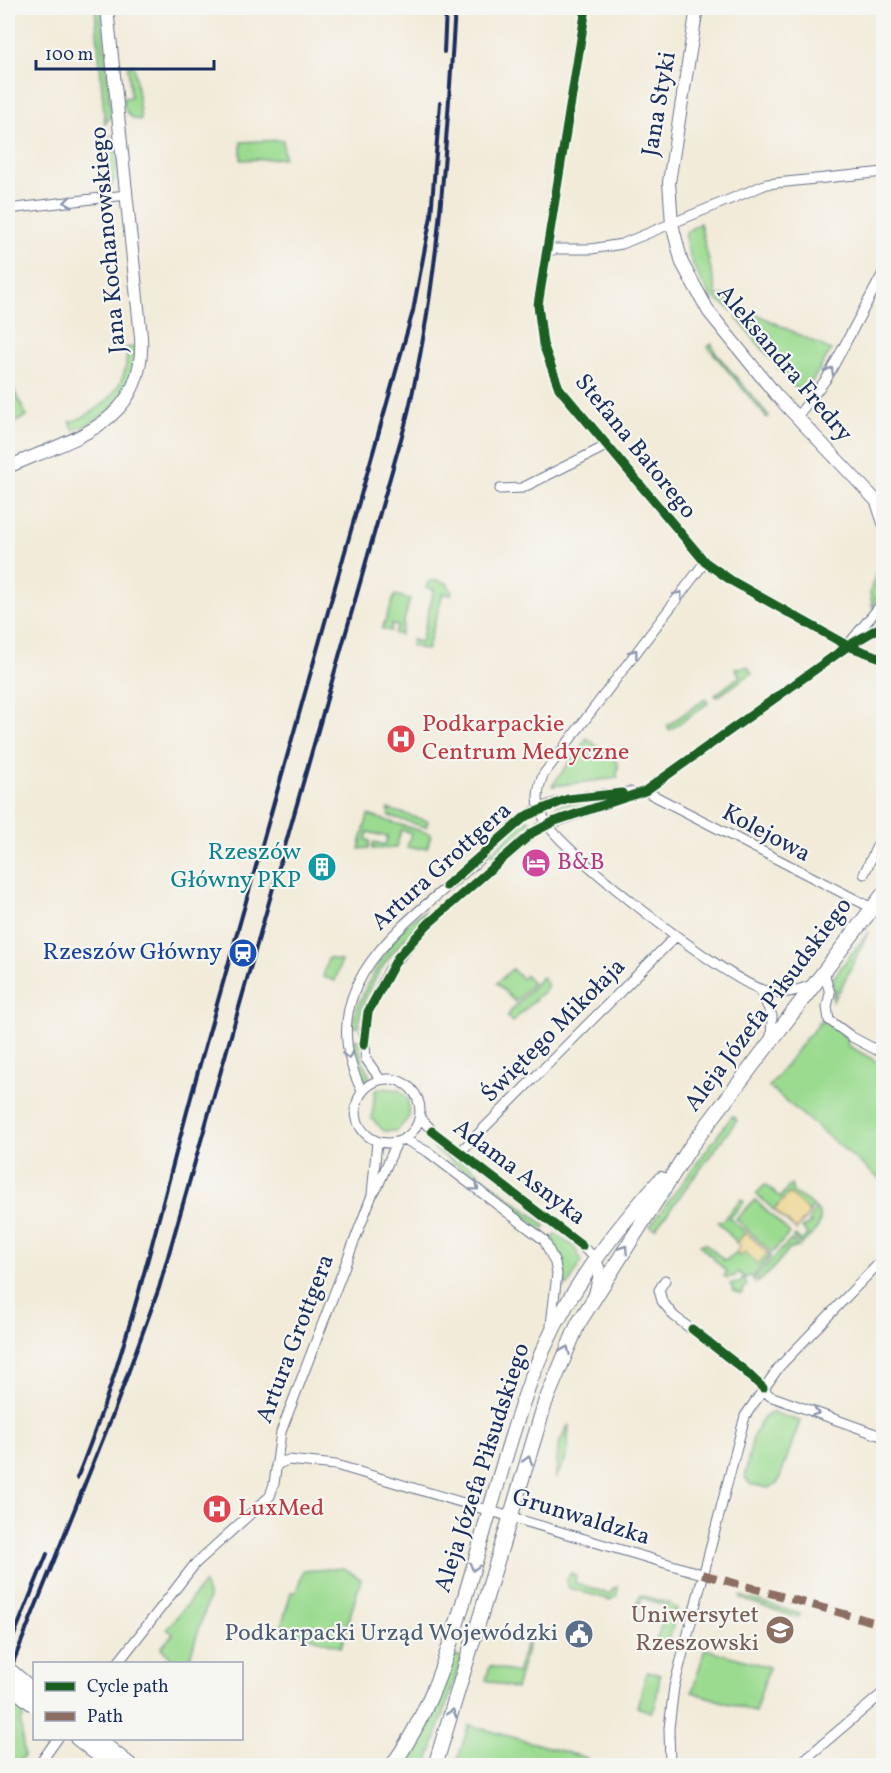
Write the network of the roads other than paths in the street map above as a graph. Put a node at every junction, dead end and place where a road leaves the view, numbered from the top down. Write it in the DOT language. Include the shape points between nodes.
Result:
graph roads {
  1 [pos="107,8"];
  2 [pos="586,8"];
  3 [pos="697,8"];
  4 [pos="884,172"];
  5 [pos="126,195"];
  6 [pos="670,208"];
  7 [pos="8,209"];
  8 [pos="672,224"];
  9 [pos="548,252"];
  10 [pos="884,271"];
  11 [pos="796,418"];
  12 [pos="606,446"];
  13 [pos="8,467"];
  14 [pos="500,489"];
  15 [pos="881,502"];
  16 [pos="884,523"];
  17 [pos="705,562"];
  18 [pos="884,601"];
  19 [pos="884,625"];
  20 [pos="848,646"];
  21 [pos="884,659"];
  22 [pos="645,791"];
  23 [pos="539,809"];
  24 [pos="547,824"];
  25 [pos="884,831"];
  26 [pos="864,874"];
  27 [pos="884,893"];
  28 [pos="872,908"];
  29 [pos="676,936"];
  30 [pos="823,970"];
  31 [pos="812,985"];
  32 [pos="760,990"];
  33 [pos="771,1039"];
  34 [pos="884,1054"];
  35 [pos="380,1079"];
  36 [pos="362,1091"];
  37 [pos="420,1118"];
  38 [pos="377,1141"];
  39 [pos="400,1141"];
  40 [pos="691,1146"];
  41 [pos="459,1153"];
  42 [pos="372,1195"];
  43 [pos="595,1257"];
  44 [pos="884,1258"];
  45 [pos="666,1280"];
  46 [pos="592,1298"];
  47 [pos="549,1336"];
  48 [pos="763,1388"];
  49 [pos="884,1437"];
  50 [pos="276,1465"];
  51 [pos="491,1511"];
  52 [pos="511,1516"];
  53 [pos="702,1574"];
  54 [pos="119,1662"];
  55 [pos="8,1670"];
  56 [pos="8,1684"];
  57 [pos="33,1689"];
  58 [pos="884,1692"];
  59 [pos="33,1704"];
  60 [pos="57,1740"];
  61 [pos="87,1741"];
  62 [pos="807,1757"];
  63 [pos="38,1766"];
  64 [pos="112,1766"];
  65 [pos="131,1766"];
  66 [pos="393,1766"];
  67 [pos="435,1766"];
  68 [pos="670,1766"];
  69 [pos="797,1766"];
  70 [pos="813,1766"];
  1 -- 5 [label="street, Jana Kochanowskiego"];
  2 -- 9 [label="street, Stefana Batorego"];
  3 -- 6 [label="street, Jana Styki" via="671,162"];
  4 -- 8 [label="street" via="767,184"];
  5 -- 7 [label="street, one-way"];
  5 -- 13 [label="street, Jana Kochanowskiego" via="141,337 138,380 126,401 101,424"];
  6 -- 8 [label="street, Aleksandra Fredry"];
  8 -- 9 [label="street" via="609,247"];
  8 -- 11 [label="street, Aleksandra Fredry" via="682,263 709,312"];
  9 -- 12 [label="street, Stefana Batorego" via="538,305 547,361 559,388"];
  11 -- 10 [label="street, one-way" via="827,378"];
  11 -- 15 [label="street, Aleksandra Fredry"];
  12 -- 14 [label="street" via="522,488"];
  12 -- 17 [label="street, Stefana Batorego"];
  15 -- 16 [label="street, Aleksandra Fredry"];
  17 -- 20 [label="street, Stefana Batorego"];
  23 -- 17 [label="street, one-way" via="536,792 543,775"];
  18 -- 20 [label="street"];
  19 -- 20 [label="street"];
  20 -- 21 [label="street, Stefana Batorego"];
  20 -- 22 [label="street"];
  22 -- 23 [label="street, Artura Grottgera" via="568,799"];
  22 -- 24 [label="street, Artura Grottgera"];
  22 -- 28 [label="street, Kolejowa"];
  23 -- 24 [label="street"];
  23 -- 36 [label="street, Artura Grottgera, one-way" via="511,827 405,921 366,970 352,999 346,1024 349,1060"];
  24 -- 29 [label="street" via="590,866"];
  24 -- 35 [label="street, Artura Grottgera" via="428,924 389,970 368,1012 364,1034 366,1059"];
  25 -- 26 [label="street"];
  27 -- 28 [label="main road, Aleja Józefa Piłsudskiego"];
  28 -- 30 [label="main road, Aleja Józefa Piłsudskiego"];
  29 -- 32 [label="street"];
  29 -- 41 [label="street, Świętego Mikołaja"];
  30 -- 31 [label="main road, Aleja Józefa Piłsudskiego"];
  30 -- 34 [label="street" via="830,993 827,1015 852,1037"];
  31 -- 32 [label="street" via="792,993"];
  31 -- 33 [label="main road, Aleja Józefa Piłsudskiego"];
  32 -- 33 [label="street" via="772,1016"];
  33 -- 40 [label="main road, Aleja Józefa Piłsudskiego"];
  35 -- 36 [label="street"];
  35 -- 37 [label="street" via="394,1079 409,1086 419,1099"];
  36 -- 38 [label="street" via="356,1108 357,1122 366,1135"];
  37 -- 39 [label="street" via="414,1131"];
  37 -- 41 [label="street, Adama Asnyka"];
  38 -- 39 [label="street"];
  38 -- 42 [label="street, Artura Grottgera"];
  39 -- 42 [label="street, Artura Grottgera"];
  39 -- 47 [label="street, Adama Asnyka, one-way" via="428,1152 544,1240 557,1274"];
  40 -- 43 [label="main road, Aleja Józefa Piłsudskiego"];
  46 -- 40 [label="main road, Aleja Józefa Piłsudskiego, one-way"];
  41 -- 43 [label="street, Adama Asnyka"];
  42 -- 50 [label="street, Artura Grottgera" via="281,1432"];
  43 -- 46 [label="street, Adama Asnyka" via="600,1268"];
  43 -- 47 [label="main road, Aleja Józefa Piłsudskiego"];
  44 -- 48 [label="street"];
  45 -- 48 [label="street" via="659,1290 667,1309"];
  52 -- 46 [label="main road, Aleja Józefa Piłsudskiego, one-way" via="545,1403"];
  47 -- 51 [label="main road, Aleja Józefa Piłsudskiego" via="527,1391"];
  48 -- 49 [label="street, one-way" via="780,1400"];
  48 -- 53 [label="street" via="741,1424"];
  50 -- 51 [label="street, Grunwaldzka" via="288,1460 336,1465"];
  50 -- 54 [label="street, Artura Grottgera" via="270,1496 195,1564"];
  51 -- 52 [label="street, Grunwaldzka"];
  51 -- 66 [label="main road, Aleja Józefa Piłsudskiego, one-way" via="439,1680"];
  52 -- 53 [label="street, Grunwaldzka"];
  67 -- 52 [label="main road, Aleja Józefa Piłsudskiego, one-way"];
  53 -- 68 [label="street" via="674,1687"];
  55 -- 57 [label="main road, bridge"];
  56 -- 59 [label="main road, bridge"];
  58 -- 62 [label="street"];
  60 -- 63 [label="street"];
  61 -- 64 [label="main road"];
  61 -- 65 [label="main road"];
  62 -- 69 [label="street"];
  62 -- 70 [label="street"];
}
